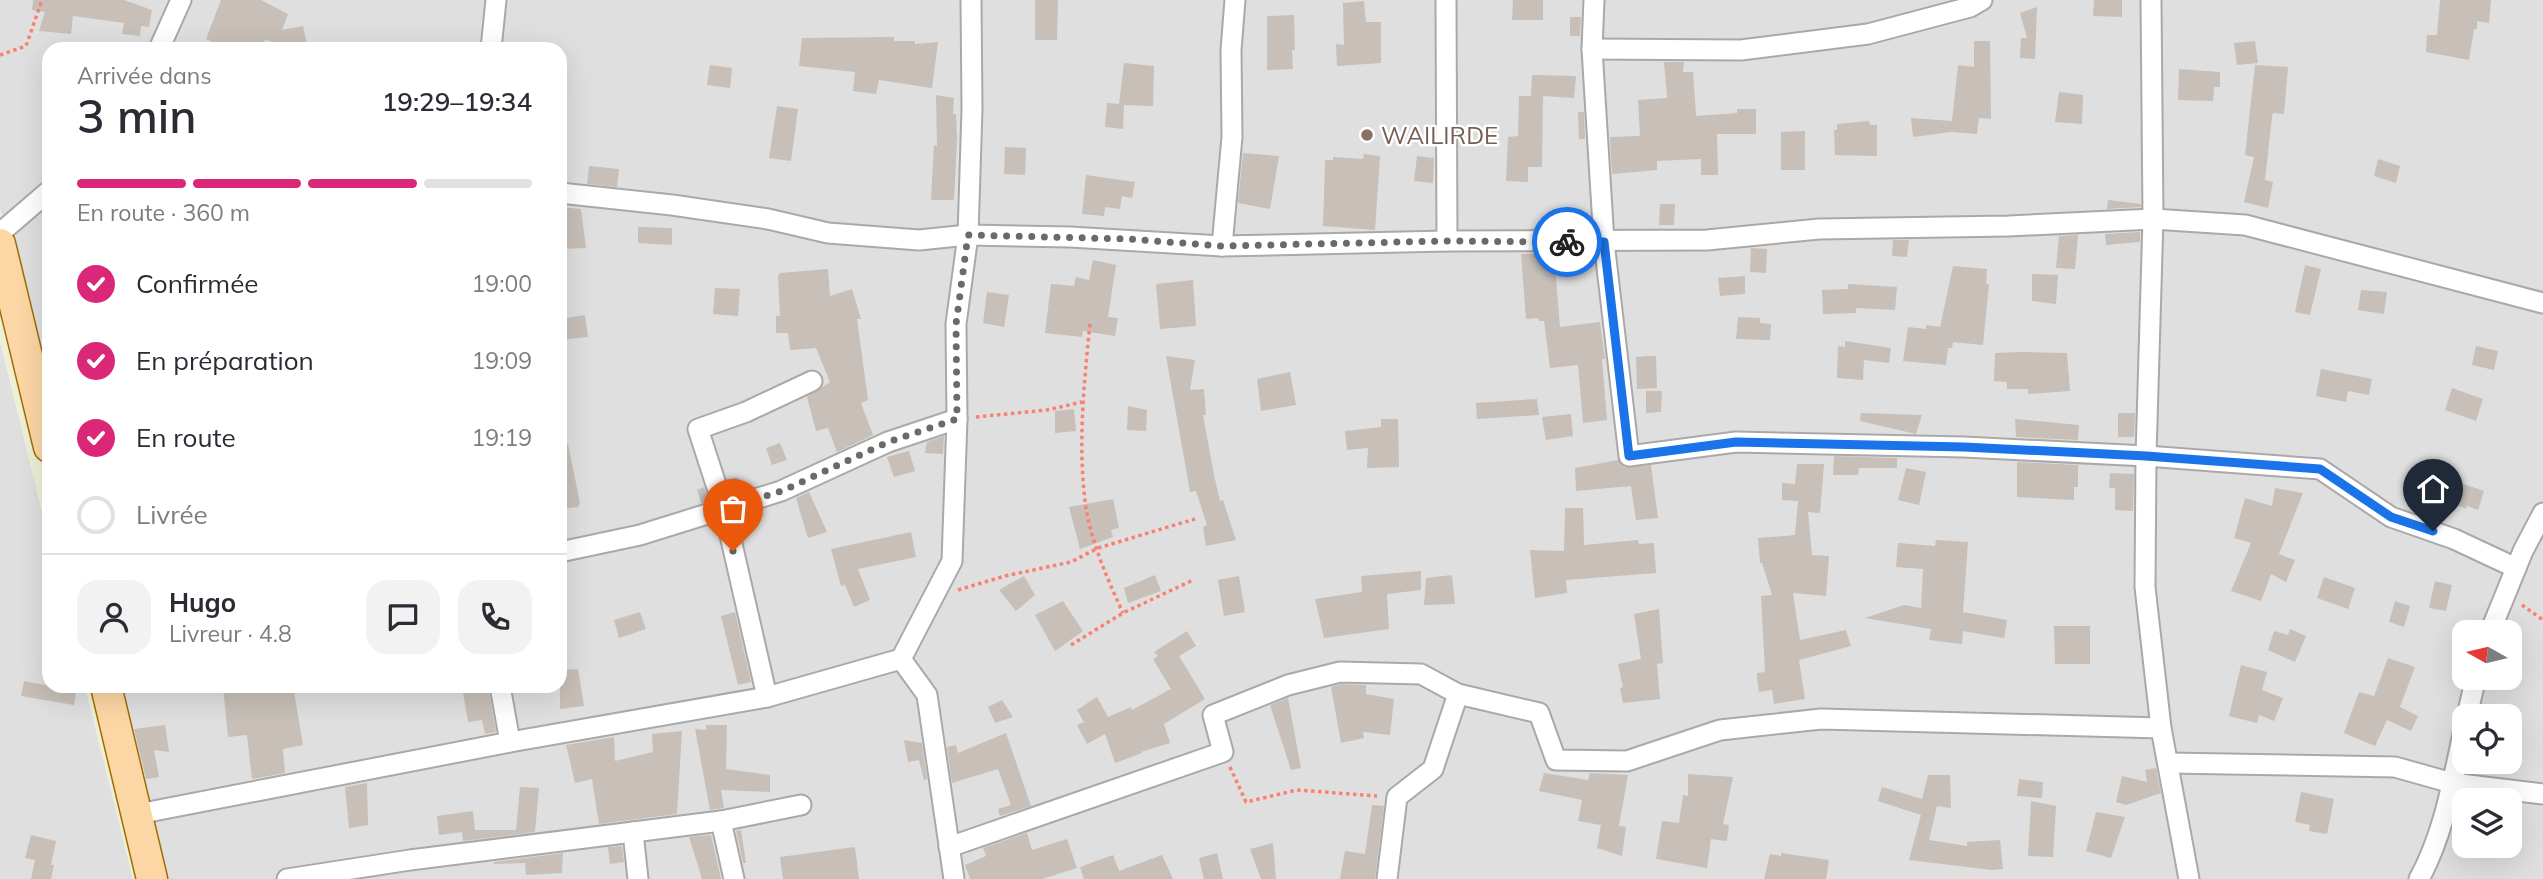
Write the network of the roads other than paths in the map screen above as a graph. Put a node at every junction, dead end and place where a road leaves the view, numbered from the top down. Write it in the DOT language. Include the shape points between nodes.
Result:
graph roads {
  1 [pos="181,0"];
  2 [pos="496,0"];
  3 [pos="971,0"];
  4 [pos="1235,0"];
  5 [pos="1446,0"];
  6 [pos="1594,0"];
  7 [pos="1982,0"];
  8 [pos="2151,0"];
  9 [pos="162,42"];
  10 [pos="492,42"];
  11 [pos="1592,49"];
  12 [pos="567,194"];
  13 [pos="42,197"];
  14 [pos="2154,219"];
  15 [pos="0,233"];
  16 [pos="968,235"];
  17 [pos="1447,241"];
  18 [pos="1604,242"];
  19 [pos="0,244"];
  20 [pos="1222,246"];
  21 [pos="2543,303"];
  22 [pos="811,381"];
  23 [pos="42,418"];
  24 [pos="957,419"];
  25 [pos="2146,456"];
  26 [pos="724,509"];
  27 [pos="2543,513"];
  28 [pos="567,551"];
  29 [pos="2516,568"];
  30 [pos="2495,620"];
  31 [pos="901,659"];
  32 [pos="108,693"];
  33 [pos="501,693"];
  34 [pos="1458,694"];
  35 [pos="766,696"];
  36 [pos="2161,728"];
  37 [pos="510,741"];
  38 [pos="2168,763"];
  39 [pos="2454,774"];
  40 [pos="2452,783"];
  41 [pos="2543,794"];
  42 [pos="801,805"];
  43 [pos="138,814"];
  44 [pos="721,821"];
  45 [pos="634,832"];
  46 [pos="949,847"];
  47 [pos="152,879"];
  48 [pos="287,879"];
  49 [pos="638,879"];
  50 [pos="734,879"];
  51 [pos="954,879"];
  52 [pos="1387,879"];
  53 [pos="2189,879"];
  54 [pos="2419,879"];
  1 -- 9 [label="street"];
  2 -- 10 [label="street"];
  3 -- 16 [label="street"];
  4 -- 20 [label="street" via="1232,137"];
  5 -- 17 [label="street"];
  6 -- 11 [label="street"];
  7 -- 11 [label="street" via="1868,34 1741,50"];
  8 -- 14 [label="street"];
  11 -- 18 [label="street"];
  12 -- 16 [label="street" via="768,219 828,233 919,240"];
  13 -- 15 [label="street"];
  14 -- 18 [label="street" via="1819,229 1707,240"];
  14 -- 21 [label="street" via="2245,225"];
  14 -- 25 [label="street"];
  16 -- 20 [label="street"];
  16 -- 24 [label="street" via="956,324"];
  17 -- 18 [label="street"];
  17 -- 20 [label="street"];
  18 -- 25 [label="street" via="1629,456 1736,442"];
  19 -- 23 [label="main road"];
  22 -- 26 [label="street" via="698,429"];
  24 -- 26 [label="street" via="888,442 782,491"];
  24 -- 31 [label="street" via="952,561"];
  25 -- 29 [label="street" via="2320,469 2391,517"];
  25 -- 36 [label="street" via="2145,587"];
  26 -- 28 [label="street" via="640,535"];
  26 -- 35 [label="street"];
  27 -- 29 [label="street"];
  29 -- 30 [label="street"];
  31 -- 35 [label="street"];
  31 -- 46 [label="street" via="927,695"];
  32 -- 43 [label="main road"];
  33 -- 37 [label="street"];
  34 -- 36 [label="street" via="1539,713 1556,760 1627,761 1720,730 1821,719"];
  34 -- 46 [label="street" via="1421,674 1340,672 1288,685 1213,715 1223,752"];
  34 -- 52 [label="street" via="1433,769 1397,797"];
  35 -- 37 [label="street"];
  36 -- 38 [label="street"];
  37 -- 43 [label="street"];
  38 -- 40 [label="street" via="2395,767"];
  38 -- 53 [label="street"];
  39 -- 40 [label="street"];
  40 -- 41 [label="street"];
  40 -- 54 [label="street" via="2430,860"];
  42 -- 44 [label="street"];
  43 -- 47 [label="main road"];
  44 -- 45 [label="street"];
  44 -- 50 [label="street"];
  45 -- 48 [label="street"];
  45 -- 49 [label="street"];
  46 -- 51 [label="street"];
}
